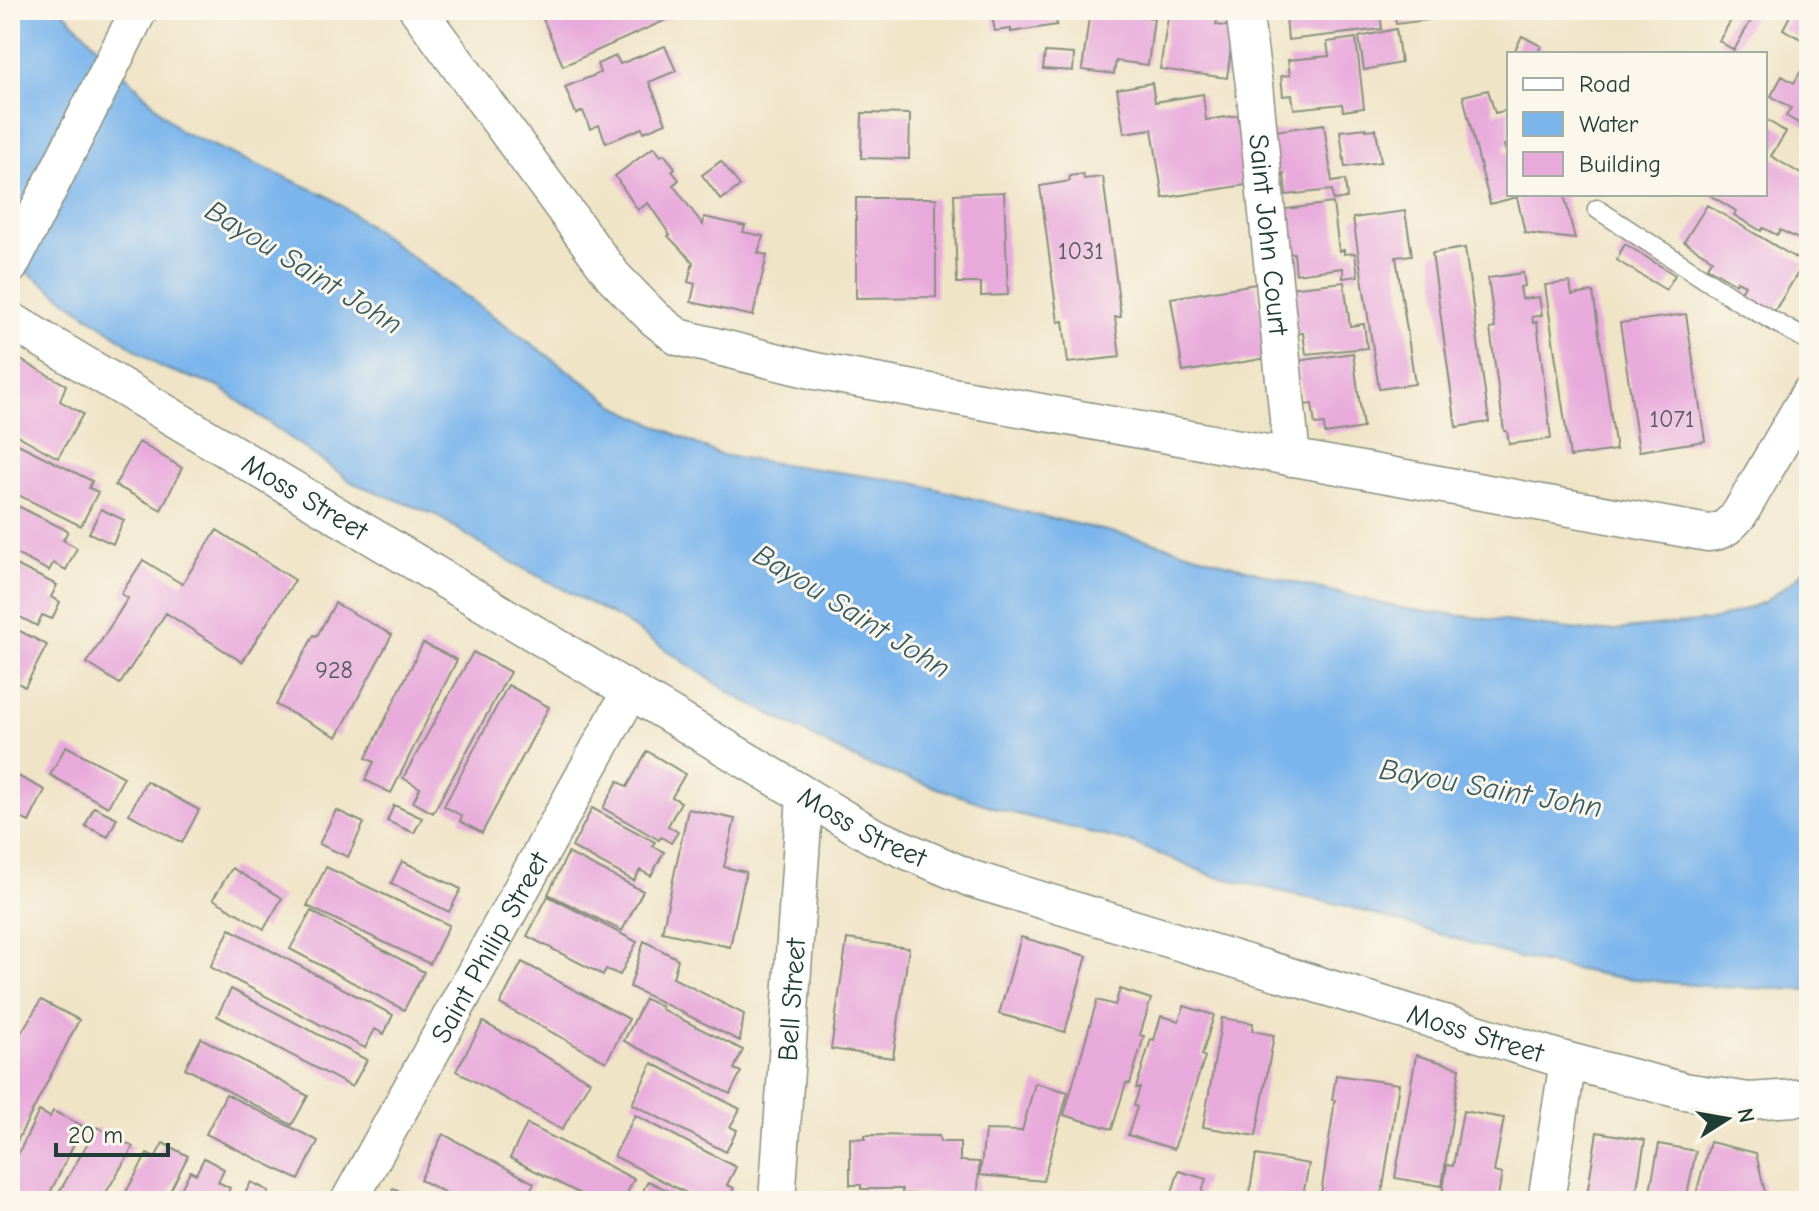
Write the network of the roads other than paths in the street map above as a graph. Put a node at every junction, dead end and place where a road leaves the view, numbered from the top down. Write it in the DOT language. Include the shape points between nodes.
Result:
graph roads {
  1 [pos="418,10"];
  2 [pos="1243,10"];
  3 [pos="132,26"];
  4 [pos="1597,209"];
  5 [pos="10,266"];
  6 [pos="10,320"];
  7 [pos="1809,341"];
  8 [pos="1809,394"];
  9 [pos="1292,458"];
  10 [pos="630,692"];
  11 [pos="805,796"];
  12 [pos="1568,1061"];
  13 [pos="1808,1105"];
  14 [pos="349,1201"];
  15 [pos="777,1201"];
  16 [pos="1546,1201"];
  1 -- 9 [label="street" via="613,276 678,337 815,371"];
  2 -- 9 [label="street, Saint John Court"];
  3 -- 5 [label="street"];
  4 -- 7 [label="lane"];
  6 -- 10 [label="street, Moss Street"];
  8 -- 9 [label="street" via="1740,513 1719,532"];
  10 -- 11 [label="street, Moss Street"];
  10 -- 14 [label="street, Saint Philip Street"];
  11 -- 12 [label="street, Moss Street" via="873,836 972,879"];
  11 -- 15 [label="street, Bell Street"];
  12 -- 13 [label="street, Moss Street" via="1684,1091"];
  12 -- 16 [label="street"];
}
